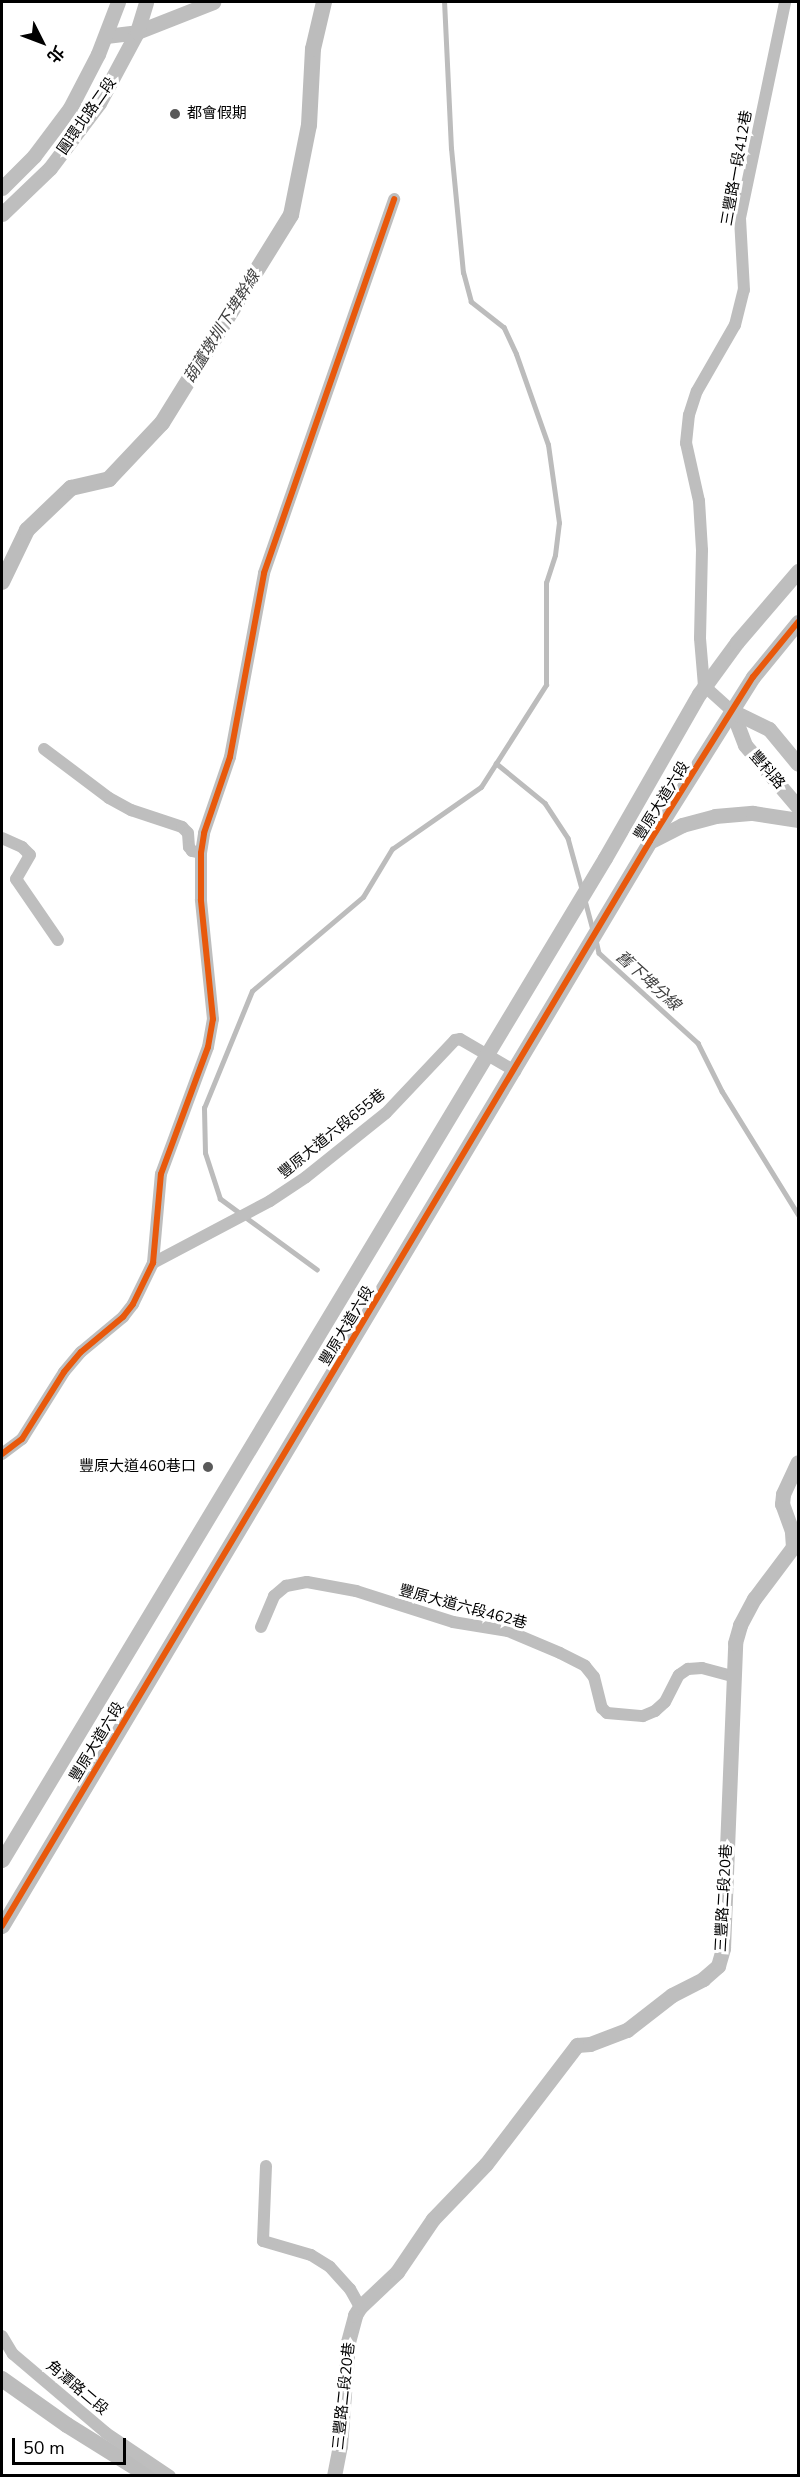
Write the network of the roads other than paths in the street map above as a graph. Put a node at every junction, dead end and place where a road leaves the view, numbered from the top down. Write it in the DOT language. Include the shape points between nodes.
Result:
graph roads {
  1 [pos="140,2"];
  2 [pos="146,2"];
  3 [pos="213,2"];
  4 [pos="785,2"];
  5 [pos="118,3"];
  6 [pos="137,32"];
  7 [pos="106,36"];
  8 [pos="2,188"];
  9 [pos="394,199"];
  10 [pos="2,214"];
  11 [pos="798,571"];
  12 [pos="798,622"];
  13 [pos="704,686"];
  14 [pos="732,711"];
  15 [pos="44,749"];
  16 [pos="798,764"];
  17 [pos="798,807"];
  18 [pos="798,819"];
  19 [pos="2,838"];
  20 [pos="650,841"];
  21 [pos="201,853"];
  22 [pos="58,940"];
  23 [pos="487,1054"];
  24 [pos="515,1071"];
  25 [pos="153,1263"];
  26 [pos="2,1454"];
  27 [pos="798,1462"];
  28 [pos="261,1627"];
  29 [pos="732,1676"];
  30 [pos="2,1860"];
  31 [pos="2,1926"];
  32 [pos="266,2166"];
  33 [pos="360,2307"];
  34 [pos="2,2336"];
  35 [pos="170,2475"];
  36 [pos="334,2475"];
  1 -- 5 [label="street"];
  2 -- 6 [label="street, 圓環北路二段"];
  3 -- 6 [label="street"];
  4 -- 13 [label="street, 三豐路一段412巷" via="740,218 744,290 735,325 688,414 686,443 699,501 702,550 700,638"];
  5 -- 7 [label="street, 圓環北路二段"];
  6 -- 7 [label="street"];
  6 -- 10 [label="street, 圓環北路二段" via="112,82 80,131 43,175"];
  7 -- 8 [label="street, 圓環北路二段" via="70,108"];
  9 -- 21 [label="street" via="264,573 230,758 211,805"];
  11 -- 13 [label="street, 豐原大道六段"];
  12 -- 14 [label="street, 豐原大道六段" via="753,677"];
  13 -- 14 [label="street"];
  13 -- 23 [label="street, 豐原大道六段"];
  14 -- 16 [label="street, 豐科路" via="770,729"];
  14 -- 17 [label="street, 豐科路" via="745,745"];
  14 -- 20 [label="street, 豐原大道六段"];
  15 -- 21 [label="street" via="109,798 131,810 182,827 188,833 189,847"];
  18 -- 20 [label="street" via="753,813 715,816 682,825"];
  19 -- 22 [label="street" via="30,855 16,879"];
  20 -- 24 [label="street, 豐原大道六段"];
  21 -- 25 [label="street" via="201,900 213,1019 208,1047 161,1174"];
  23 -- 24 [label="street, 豐原大道六段655巷"];
  23 -- 25 [label="street, 豐原大道六段655巷" via="455,1040 386,1113 306,1178"];
  23 -- 30 [label="street, 豐原大道六段"];
  24 -- 31 [label="street, 豐原大道六段"];
  25 -- 26 [label="street" via="123,1317 64,1372 28,1431"];
  27 -- 29 [label="street, 三豐路二段20巷" via="782,1504 793,1547 754,1599 740,1625"];
  28 -- 29 [label="street, 豐原大道六段462巷" via="274,1596 286,1586 306,1582 356,1591 453,1622 508,1631 560,1653 585,1666 594,1677 602,1708 607,1713 643,1716 655,1711 665,1702 679,1675 688,1669 702,1668"];
  29 -- 33 [label="street, 三豐路二段20巷" via="724,1936 718,1966 627,2030 577,2045 486,2164 434,2219 397,2272"];
  32 -- 33 [label="street" via="263,2241 311,2255 330,2267"];
  33 -- 36 [label="street, 三豐路二段20巷" via="348,2342"];
  34 -- 35 [label="street, 角潭路二段" via="14,2354 106,2433"];
}
